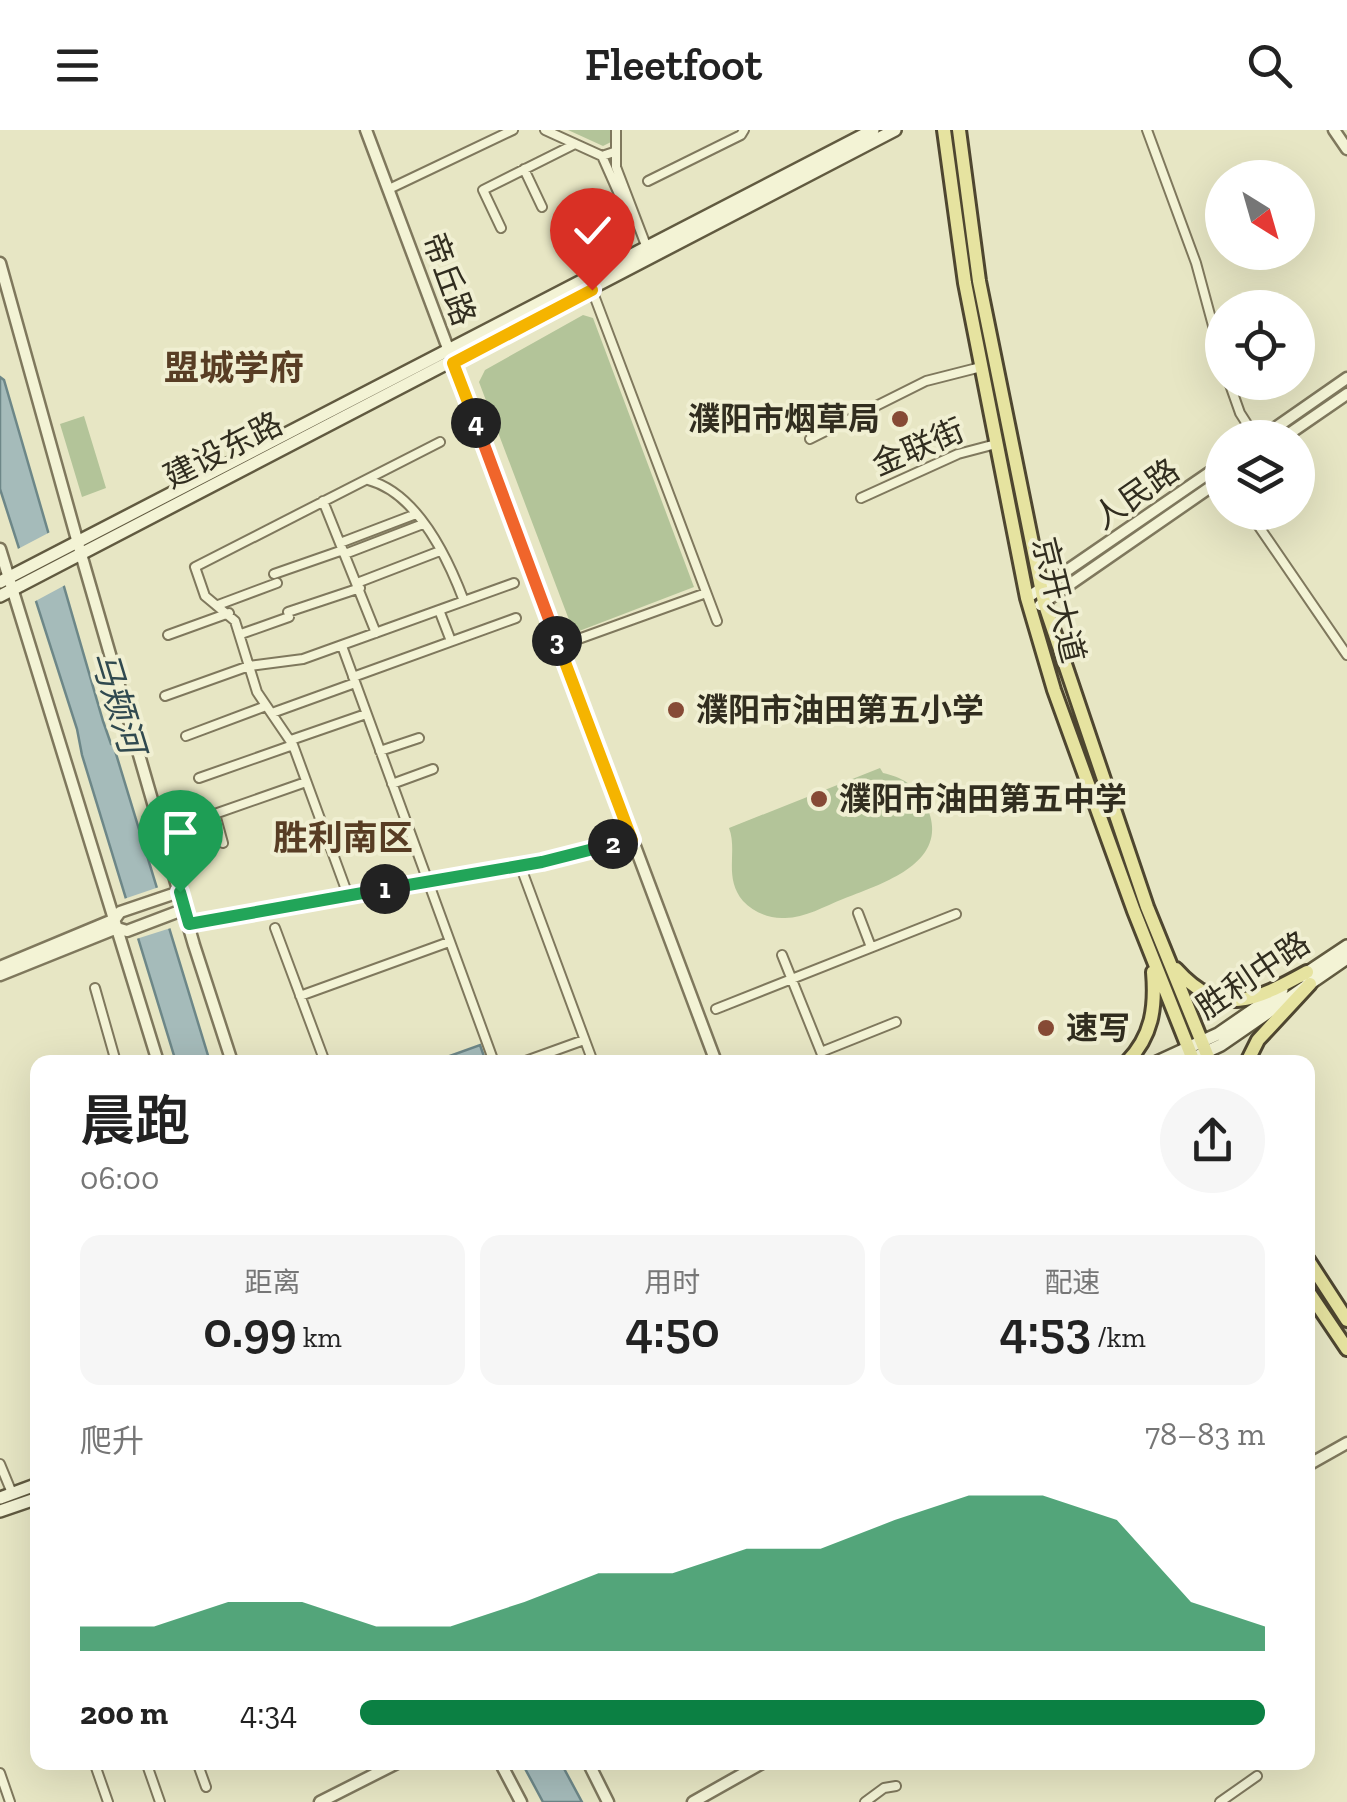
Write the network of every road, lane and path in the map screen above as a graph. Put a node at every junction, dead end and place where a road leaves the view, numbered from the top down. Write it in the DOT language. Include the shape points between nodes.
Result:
graph roads {
  1 [pos="366,130"];
  2 [pos="514,130"];
  3 [pos="544,130"];
  4 [pos="616,130"];
  5 [pos="744,130"];
  6 [pos="873,130"];
  7 [pos="895,130"];
  8 [pos="944,130"];
  9 [pos="959,130"];
  10 [pos="1147,130"];
  11 [pos="1334,130"];
  12 [pos="1345,143"];
  13 [pos="576,144"];
  14 [pos="614,152"];
  15 [pos="602,156"];
  16 [pos="524,170"];
  17 [pos="648,181"];
  18 [pos="389,189"];
  19 [pos="542,207"];
  20 [pos="634,222"];
  21 [pos="500,228"];
  22 [pos="647,248"];
  23 [pos="0,263"];
  24 [pos="592,290"];
  25 [pos="1205,296"];
  26 [pos="450,356"];
  27 [pos="981,367"];
  28 [pos="1347,378"];
  29 [pos="1347,394"];
  30 [pos="1285,420"];
  31 [pos="1309,420"];
  32 [pos="810,438"];
  33 [pos="440,442"];
  34 [pos="996,444"];
  35 [pos="1205,477"];
  36 [pos="367,480"];
  37 [pos="1205,490"];
  38 [pos="861,498"];
  39 [pos="322,501"];
  40 [pos="416,514"];
  41 [pos="423,524"];
  42 [pos="1261,530"];
  43 [pos="0,549"];
  44 [pos="343,549"];
  45 [pos="75,550"];
  46 [pos="440,552"];
  47 [pos="11,582"];
  48 [pos="514,583"];
  49 [pos="359,586"];
  50 [pos="706,593"];
  51 [pos="0,596"];
  52 [pos="1043,596"];
  53 [pos="464,601"];
  54 [pos="1029,604"];
  55 [pos="218,605"];
  56 [pos="439,610"];
  57 [pos="228,613"];
  58 [pos="516,618"];
  59 [pos="717,621"];
  60 [pos="376,633"];
  61 [pos="241,634"];
  62 [pos="168,635"];
  63 [pos="451,641"];
  64 [pos="342,646"];
  65 [pos="558,646"];
  66 [pos="1347,654"];
  67 [pos="250,666"];
  68 [pos="354,680"];
  69 [pos="165,696"];
  70 [pos="269,710"];
  71 [pos="366,714"];
  72 [pos="186,736"];
  73 [pos="419,738"];
  74 [pos="292,742"];
  75 [pos="380,751"];
  76 [pos="433,770"];
  77 [pos="200,778"];
  78 [pos="306,782"];
  79 [pos="392,784"];
  80 [pos="632,840"];
  81 [pos="224,844"];
  82 [pos="520,865"];
  83 [pos="427,882"];
  84 [pos="176,893"];
  85 [pos="348,896"];
  86 [pos="182,910"];
  87 [pos="858,914"];
  88 [pos="956,914"];
  89 [pos="120,922"];
  90 [pos="189,924"];
  91 [pos="275,928"];
  92 [pos="449,942"];
  93 [pos="1347,946"];
  94 [pos="871,947"];
  95 [pos="1151,954"];
  96 [pos="782,956"];
  97 [pos="1347,958"];
  98 [pos="1170,962"];
  99 [pos="0,966"];
  100 [pos="0,975"];
  101 [pos="792,978"];
  102 [pos="1308,978"];
  103 [pos="95,988"];
  104 [pos="300,996"];
  105 [pos="716,1009"];
  106 [pos="896,1022"];
  107 [pos="584,1040"];
  108 [pos="821,1052"];
  109 [pos="114,1055"];
  110 [pos="156,1055"];
  111 [pos="230,1055"];
  112 [pos="322,1055"];
  113 [pos="491,1055"];
  114 [pos="542,1055"];
  115 [pos="590,1055"];
  116 [pos="713,1055"];
  117 [pos="822,1055"];
  118 [pos="1134,1055"];
  119 [pos="1197,1055"];
  120 [pos="1197,1055"];
  121 [pos="1198,1055"];
  122 [pos="1251,1055"];
  123 [pos="1315,1271"];
  124 [pos="1315,1301"];
  125 [pos="1347,1320"];
  126 [pos="1347,1348"];
  127 [pos="1347,1443"];
  128 [pos="1315,1461"];
  129 [pos="0,1464"];
  130 [pos="30,1487"];
  131 [pos="6,1496"];
  132 [pos="30,1501"];
  133 [pos="0,1511"];
  134 [pos="97,1770"];
  135 [pos="149,1770"];
  136 [pos="200,1770"];
  137 [pos="383,1770"];
  138 [pos="504,1770"];
  139 [pos="592,1770"];
  140 [pos="750,1770"];
  141 [pos="0,1773"];
  142 [pos="1257,1776"];
  143 [pos="206,1786"];
  144 [pos="896,1786"];
  145 [pos="10,1802"];
  146 [pos="108,1802"];
  147 [pos="160,1802"];
  148 [pos="320,1802"];
  149 [pos="521,1802"];
  150 [pos="608,1802"];
  151 [pos="693,1802"];
  152 [pos="865,1802"];
  153 [pos="1220,1802"];
  1 -- 18 [label="street, 帝丘路"];
  2 -- 18 [label="street"];
  3 -- 13 [label="street"];
  4 -- 14 [label="street"];
  5 -- 17 [label="street"];
  6 -- 22 [label="main road, 建设东路"];
  7 -- 24 [label="main road, 建设东路"];
  8 -- 27 [label="main road, 京开大道"];
  9 -- 52 [label="main road, 京开大道" via="979,281"];
  10 -- 25 [label="street"];
  11 -- 12 [label="street"];
  13 -- 15 [label="street"];
  13 -- 16 [label="street"];
  14 -- 15 [label="street"];
  14 -- 20 [label="street"];
  15 -- 20 [label="street"];
  16 -- 19 [label="street"];
  16 -- 21 [label="street" via="482,190"];
  18 -- 26 [label="street, 帝丘路"];
  20 -- 22 [label="street"];
  22 -- 26 [label="main road, 建设东路"];
  23 -- 45 [label="street"];
  24 -- 26 [label="main road, 建设东路"];
  24 -- 50 [label="street"];
  26 -- 45 [label="main road, 建设东路"];
  26 -- 65 [label="street, 帝丘路"];
  27 -- 32 [label="street" via="926,381"];
  27 -- 34 [label="main road, 京开大道"];
  28 -- 30 [label="street"];
  29 -- 31 [label="street"];
  33 -- 36 [label="street"];
  34 -- 38 [label="street, 金联街"];
  34 -- 54 [label="main road, 京开大道"];
  35 -- 52 [label="street, 人民路"];
  36 -- 39 [label="street"];
  36 -- 40 [label="street" via="386,486"];
  37 -- 52 [label="street, 人民路"];
  39 -- 44 [label="street"];
  39 -- 55 [label="street" via="195,567 205,596"];
  40 -- 41 [label="street"];
  40 -- 44 [label="street"];
  41 -- 44 [label="street"];
  41 -- 46 [label="street"];
  42 -- 66 [label="street"];
  43 -- 47 [label="street"];
  44 -- 49 [label="street"];
  44 -- 55 [label="street"];
  45 -- 47 [label="main road, 建设东路"];
  45 -- 84 [label="street"];
  46 -- 49 [label="street"];
  46 -- 53 [label="street"];
  47 -- 51 [label="main road, 建设东路"];
  47 -- 89 [label="street"];
  48 -- 53 [label="street"];
  49 -- 60 [label="street"];
  49 -- 61 [label="street"];
  50 -- 59 [label="street"];
  50 -- 65 [label="street"];
  52 -- 54 [label="street, 人民路"];
  52 -- 98 [label="main road, 京开大道"];
  53 -- 56 [label="street"];
  54 -- 95 [label="main road, 京开大道"];
  55 -- 57 [label="street"];
  56 -- 60 [label="street"];
  56 -- 63 [label="street"];
  57 -- 61 [label="street"];
  57 -- 62 [label="street"];
  58 -- 63 [label="street"];
  60 -- 64 [label="street"];
  61 -- 67 [label="street"];
  63 -- 68 [label="street"];
  64 -- 67 [label="street"];
  64 -- 68 [label="street"];
  65 -- 80 [label="street, 帝丘路"];
  67 -- 69 [label="street"];
  67 -- 70 [label="street"];
  68 -- 70 [label="street"];
  68 -- 71 [label="street"];
  70 -- 72 [label="street"];
  70 -- 74 [label="street"];
  71 -- 74 [label="street"];
  71 -- 75 [label="street"];
  73 -- 75 [label="street"];
  74 -- 77 [label="street"];
  74 -- 78 [label="street"];
  75 -- 79 [label="street"];
  76 -- 79 [label="street"];
  78 -- 81 [label="street" via="211,816"];
  78 -- 85 [label="street"];
  79 -- 83 [label="street"];
  80 -- 82 [label="street"];
  80 -- 116 [label="street, 帝丘路"];
  82 -- 83 [label="street"];
  82 -- 107 [label="street"];
  83 -- 85 [label="street"];
  83 -- 92 [label="street"];
  84 -- 86 [label="street"];
  84 -- 89 [label="street"];
  85 -- 90 [label="street"];
  86 -- 89 [label="street"];
  86 -- 90 [label="street"];
  87 -- 94 [label="street"];
  88 -- 94 [label="street"];
  89 -- 99 [label="street"];
  89 -- 100 [label="street"];
  89 -- 110 [label="street"];
  90 -- 111 [label="street"];
  91 -- 104 [label="street"];
  92 -- 104 [label="street"];
  92 -- 113 [label="street"];
  93 -- 102 [label="main road, 胜利中路"];
  94 -- 101 [label="street"];
  95 -- 118 [label="main road" via="1153,1018"];
  95 -- 120 [label="main road, 京开大道"];
  96 -- 101 [label="street"];
  97 -- 102 [label="main road, 胜利中路"];
  98 -- 102 [label="main road" via="1191,986 1227,1001"];
  98 -- 119 [label="main road, 京开大道"];
  101 -- 105 [label="street"];
  101 -- 108 [label="street"];
  102 -- 121 [label="main road, 胜利中路"];
  102 -- 122 [label="main road"];
  103 -- 109 [label="street"];
  104 -- 112 [label="street"];
  106 -- 108 [label="street"];
  107 -- 114 [label="street"];
  107 -- 115 [label="street"];
  108 -- 117 [label="street"];
  123 -- 125 [label="main road"];
  124 -- 126 [label="main road"];
  127 -- 128 [label="street"];
  129 -- 131 [label="street"];
  130 -- 131 [label="main road"];
  132 -- 133 [label="main road"];
  134 -- 146 [label="street"];
  135 -- 147 [label="street"];
  136 -- 143 [label="street"];
  137 -- 148 [label="street"];
  138 -- 149 [label="street"];
  139 -- 150 [label="street"];
  140 -- 151 [label="street"];
  141 -- 145 [label="street"];
  142 -- 153 [label="street"];
  144 -- 152 [label="street"];
}
